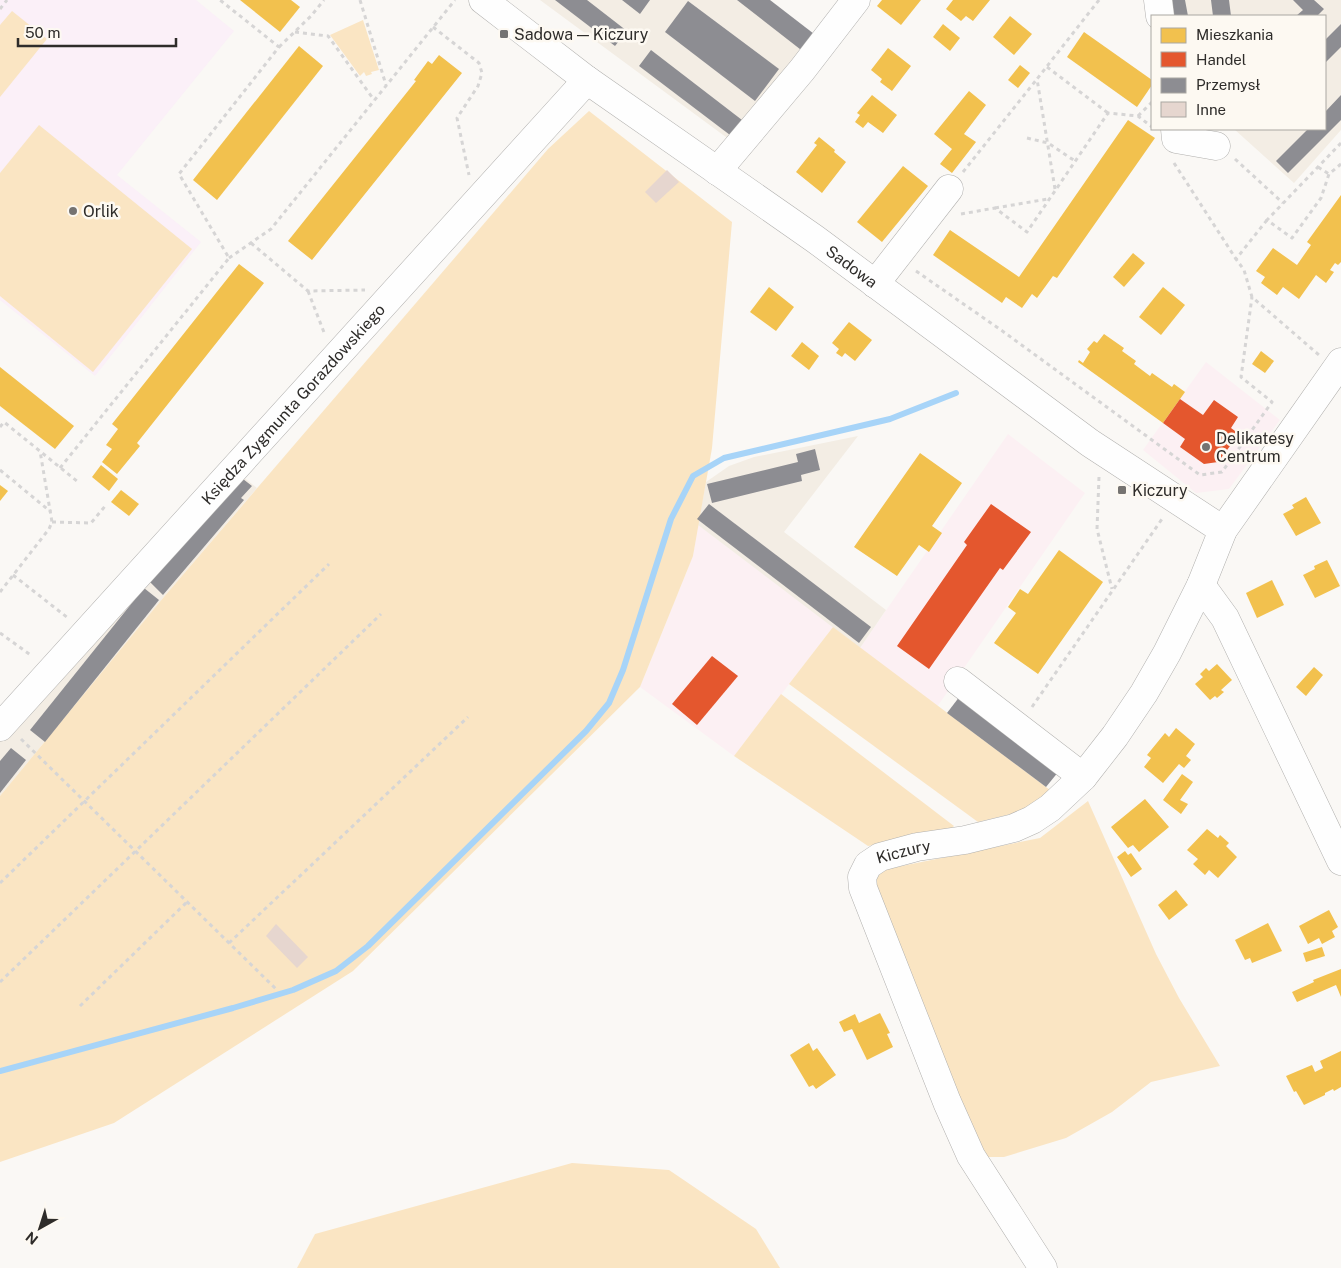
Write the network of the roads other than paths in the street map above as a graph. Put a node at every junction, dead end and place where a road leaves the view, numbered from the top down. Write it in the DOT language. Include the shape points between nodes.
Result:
graph roads {
  1 [pos="484,0"];
  2 [pos="856,0"];
  3 [pos="1158,0"];
  4 [pos="1160,15"];
  5 [pos="586,80"];
  6 [pos="1175,130"];
  7 [pos="1216,146"];
  8 [pos="717,171"];
  9 [pos="949,189"];
  10 [pos="875,284"];
  11 [pos="1338,366"];
  12 [pos="1223,530"];
  13 [pos="1201,585"];
  14 [pos="958,681"];
  15 [pos="2,725"];
  16 [pos="1083,777"];
  17 [pos="1341,861"];
  18 [pos="1043,1268"];
  1 -- 5 [label="street, Sadowa"];
  2 -- 8 [label="street"];
  3 -- 4 [label="street"];
  5 -- 8 [label="street, Sadowa"];
  5 -- 15 [label="street, Księdza Zygmunta Gorazdowskiego"];
  6 -- 7 [label="street" via="1176,139"];
  8 -- 10 [label="street, Sadowa"];
  9 -- 10 [label="street"];
  10 -- 12 [label="street, Sadowa" via="1090,442"];
  11 -- 12 [label="street, Kiczury"];
  12 -- 13 [label="street, Kiczury"];
  13 -- 16 [label="street, Kiczury" via="1168,653 1144,693"];
  13 -- 17 [label="street" via="1225,618"];
  14 -- 16 [label="street"];
  16 -- 18 [label="street, Kiczury" via="1032,820 1014,828 880,857 868,865 862,877 866,897 971,1156"];
}
